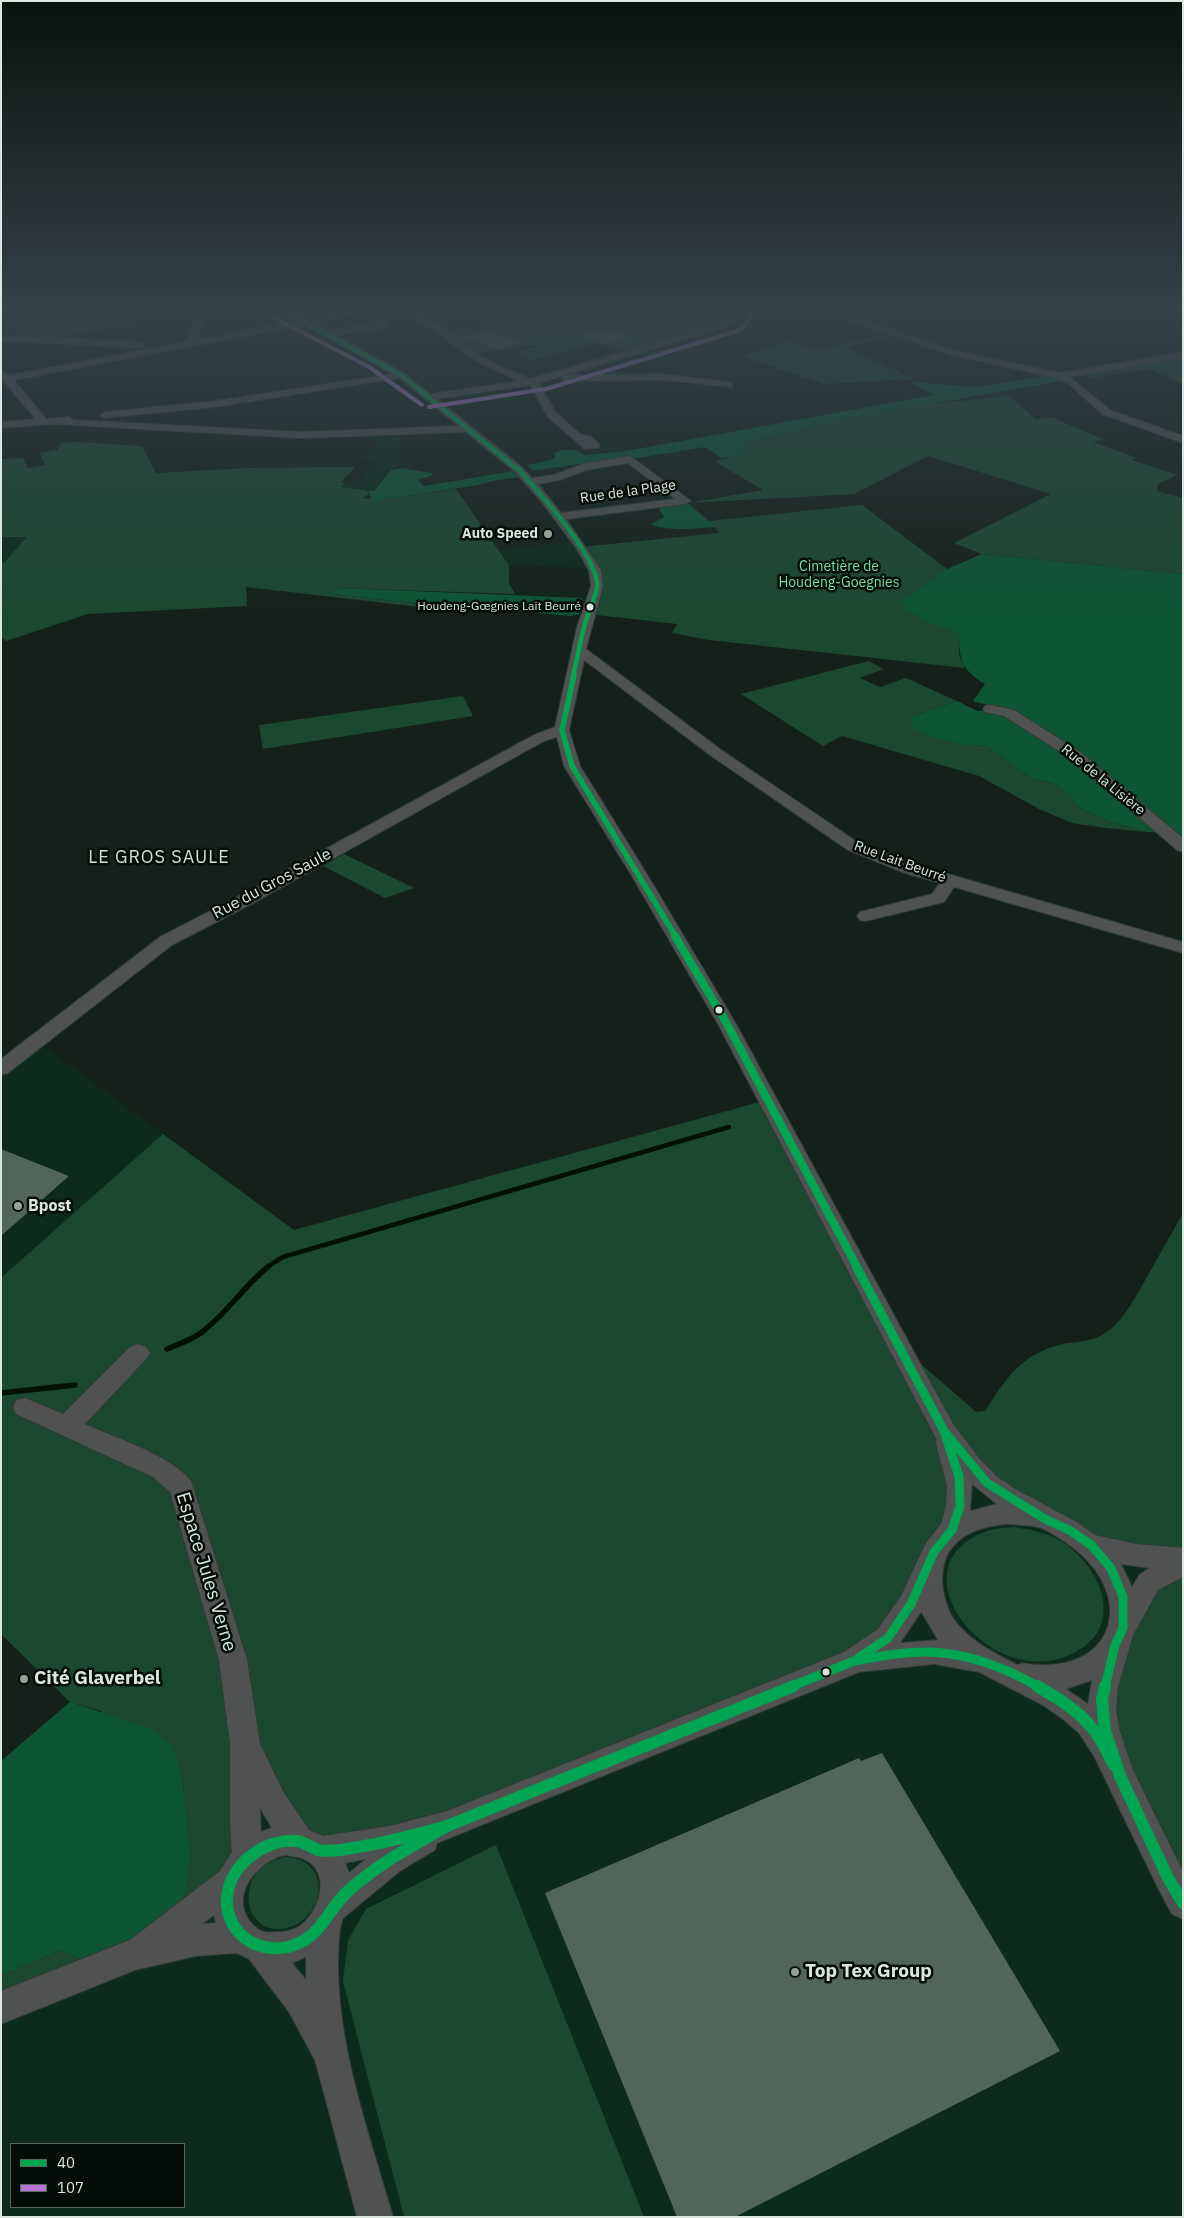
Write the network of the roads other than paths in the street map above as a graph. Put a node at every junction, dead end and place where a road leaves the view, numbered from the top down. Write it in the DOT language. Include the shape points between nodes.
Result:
graph roads {
  1 [pos="34,412"];
  2 [pos="149,412"];
  3 [pos="446,412"];
  4 [pos="550,412"];
  5 [pos="1105,412"];
  6 [pos="43,422"];
  7 [pos="56,422"];
  8 [pos="1,425"];
  9 [pos="468,429"];
  10 [pos="1183,440"];
  11 [pos="589,445"];
  12 [pos="531,482"];
  13 [pos="557,517"];
  14 [pos="578,656"];
  15 [pos="990,709"];
  16 [pos="562,730"];
  17 [pos="1183,847"];
  18 [pos="950,880"];
  19 [pos="866,916"];
  20 [pos="1183,948"];
  21 [pos="1,1068"];
  22 [pos="138,1353"];
  23 [pos="25,1407"];
  24 [pos="67,1426"];
  25 [pos="944,1431"];
  26 [pos="1045,1519"];
  27 [pos="952,1530"];
  28 [pos="1091,1545"];
  29 [pos="1183,1559"];
  30 [pos="1183,1564"];
  31 [pos="928,1568"];
  32 [pos="1119,1636"];
  33 [pos="854,1661"];
  34 [pos="995,1668"];
  35 [pos="245,1743"];
  36 [pos="1120,1776"];
  37 [pos="447,1826"];
  38 [pos="310,1846"];
  39 [pos="248,1857"];
  40 [pos="230,1883"];
  41 [pos="1183,1903"];
  42 [pos="329,1916"];
  43 [pos="251,1942"];
  44 [pos="135,1954"];
  45 [pos="1,2008"];
  46 [pos="332,2060"];
  47 [pos="375,2217"];
  1 -- 6 [label="street"];
  2 -- 7 [label="street"];
  3 -- 9 [label="street"];
  4 -- 11 [label="street"];
  5 -- 10 [label="street"];
  6 -- 7 [label="street"];
  6 -- 8 [label="street"];
  7 -- 9 [label="street" via="301,435"];
  9 -- 12 [label="street"];
  12 -- 13 [label="street"];
  12 -- 13 [label="street, Rue de la Plage" via="556,478 583,467 630,459 685,501"];
  13 -- 14 [label="street" via="581,547 597,578"];
  14 -- 16 [label="street"];
  14 -- 18 [label="street, Rue Lait Beurré" via="842,840 867,853"];
  15 -- 17 [label="street, Rue de la Lisière" via="1009,713 1075,755"];
  16 -- 21 [label="street, Rue du Gros Saule" via="539,738 166,941"];
  16 -- 25 [label="street" via="572,766 735,1039"];
  18 -- 19 [label="street" via="938,898"];
  18 -- 20 [label="street, Rue Lait Beurré"];
  22 -- 24 [label="street"];
  23 -- 24 [label="street, Espace Jules Verne"];
  24 -- 35 [label="street, Espace Jules Verne" via="162,1470 182,1488 233,1660"];
  25 -- 26 [label="street" via="987,1483"];
  25 -- 27 [label="street" via="959,1476 960,1506"];
  26 -- 27 [label="street" via="1021,1514 985,1515"];
  26 -- 28 [label="street" via="1071,1530"];
  27 -- 31 [label="street" via="934,1552"];
  28 -- 29 [label="street" via="1147,1558"];
  28 -- 32 [label="street" via="1111,1568 1123,1597"];
  30 -- 32 [label="street" via="1149,1582"];
  31 -- 33 [label="street" via="911,1604 888,1638"];
  31 -- 34 [label="street" via="932,1605 941,1622 958,1644"];
  32 -- 34 [label="street" via="1103,1660 1064,1678 1036,1679"];
  32 -- 36 [label="street" via="1102,1700 1105,1731"];
  33 -- 34 [label="street" via="934,1652"];
  33 -- 37 [label="street"];
  34 -- 36 [label="street" via="1062,1701 1090,1724"];
  35 -- 38 [label="street" via="273,1803"];
  35 -- 39 [label="street"];
  36 -- 41 [label="street"];
  37 -- 38 [label="street" via="390,1842"];
  37 -- 42 [label="street" via="389,1860"];
  38 -- 39 [label="street" via="285,1840 259,1848"];
  38 -- 42 [label="street" via="331,1862 336,1876 337,1891"];
  39 -- 40 [label="street"];
  40 -- 43 [label="street" via="227,1895 230,1918"];
  40 -- 44 [label="street"];
  42 -- 43 [label="street" via="310,1938 294,1946 276,1950"];
  42 -- 46 [label="street" via="322,1978"];
  43 -- 44 [label="street" via="196,1940"];
  43 -- 46 [label="street" via="301,2000"];
  44 -- 45 [label="street"];
  46 -- 47 [label="street"];
}
